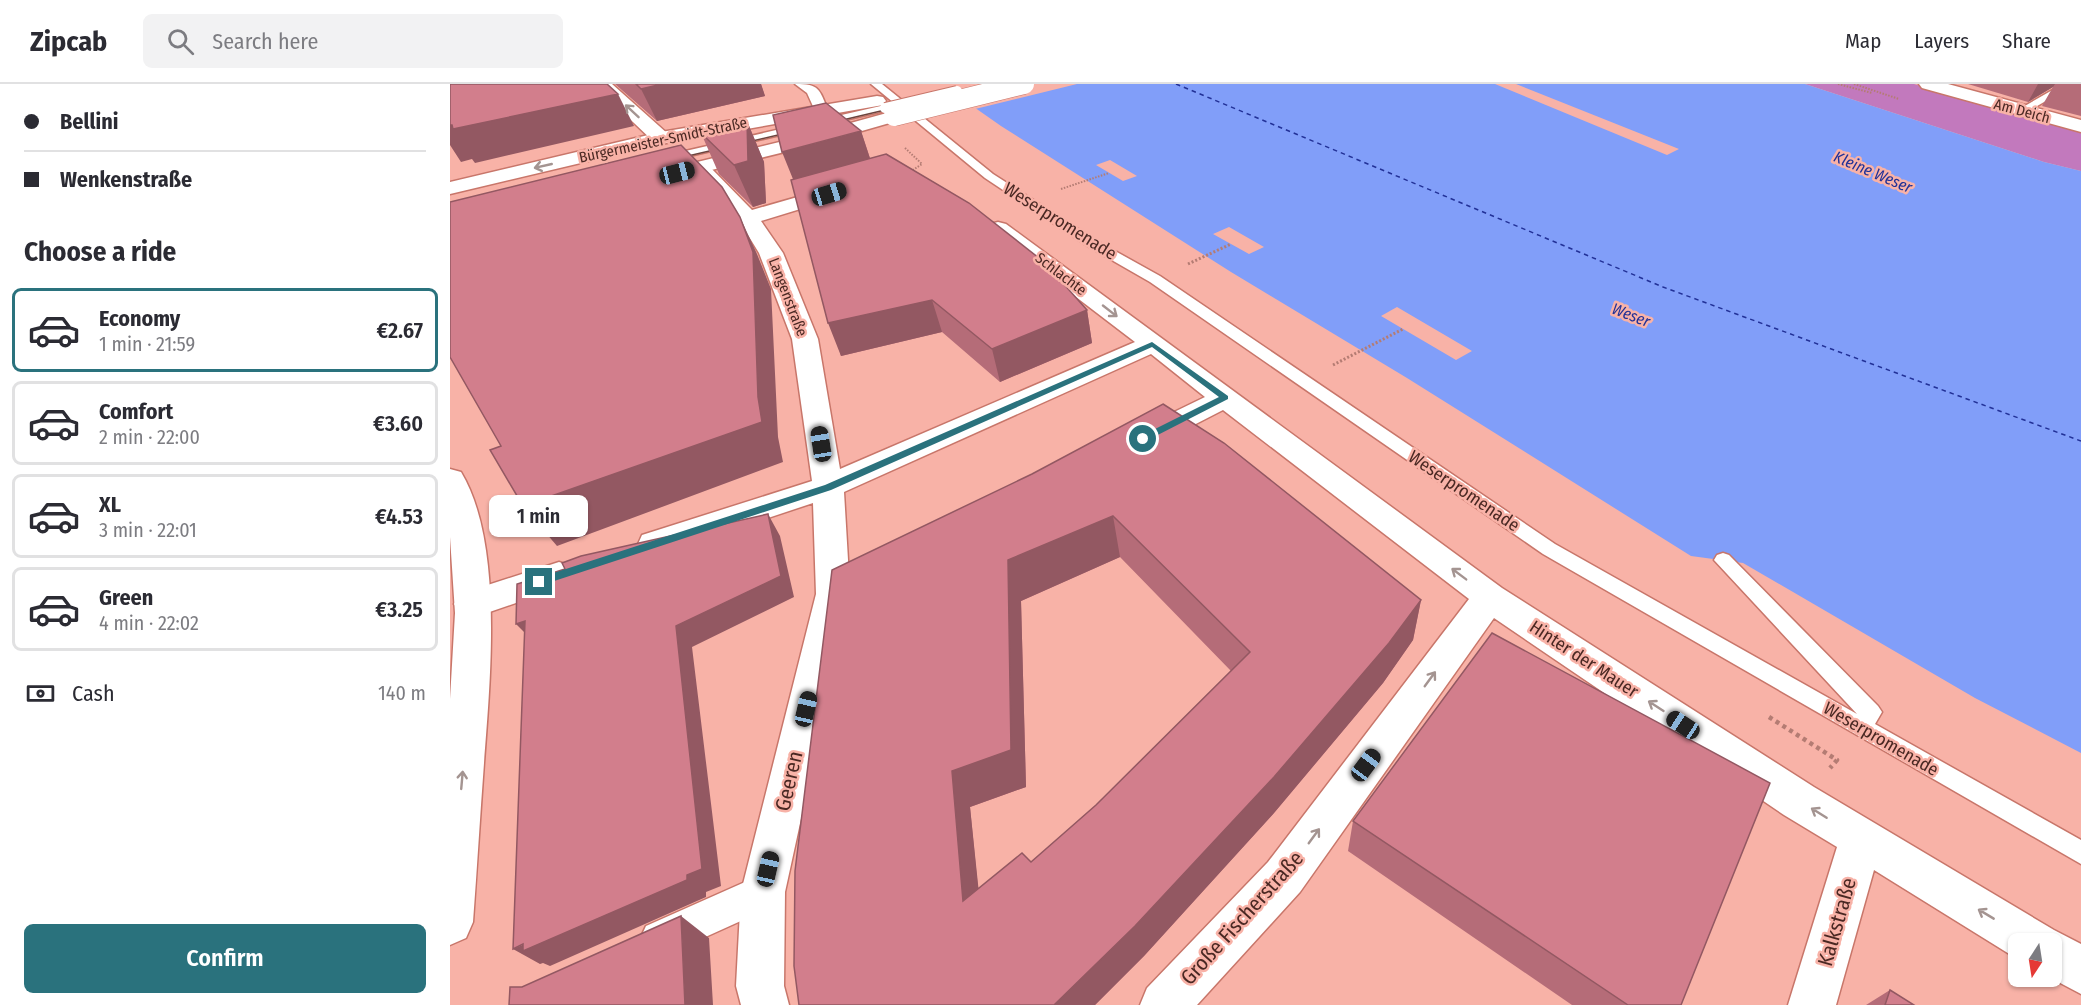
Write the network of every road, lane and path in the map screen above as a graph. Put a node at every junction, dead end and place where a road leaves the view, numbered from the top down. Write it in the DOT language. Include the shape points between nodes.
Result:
graph roads {
  1 [pos="602,84"];
  2 [pos="802,84"];
  3 [pos="948,84"];
  4 [pos="985,84"];
  5 [pos="1024,84"];
  6 [pos="1838,84"];
  7 [pos="1854,84"];
  8 [pos="1928,84"];
  9 [pos="2070,84"];
  10 [pos="883,102"];
  11 [pos="821,110"];
  12 [pos="2021,111"];
  13 [pos="2081,126"];
  14 [pos="661,138"];
  15 [pos="900,143"];
  16 [pos="657,161"];
  17 [pos="700,168"];
  18 [pos="1109,173"];
  19 [pos="905,174"];
  20 [pos="642,181"];
  21 [pos="450,188"];
  22 [pos="1060,190"];
  23 [pos="978,216"];
  24 [pos="748,218"];
  25 [pos="1231,244"];
  26 [pos="1182,266"];
  27 [pos="1403,329"];
  28 [pos="1152,344"];
  29 [pos="1327,368"];
  30 [pos="1225,398"];
  31 [pos="1119,451"];
  32 [pos="450,479"];
  33 [pos="828,487"];
  34 [pos="628,553"];
  35 [pos="459,556"];
  36 [pos="1723,560"];
  37 [pos="583,567"];
  38 [pos="1490,597"];
  39 [pos="472,604"];
  40 [pos="1860,727"];
  41 [pos="1861,839"];
  42 [pos="2081,853"];
  43 [pos="763,892"];
  44 [pos="450,922"];
  45 [pos="2018,933"];
  46 [pos="633,951"];
  47 [pos="2062,959"];
  48 [pos="2081,970"];
  49 [pos="765,1005"];
  50 [pos="1164,1005"];
  51 [pos="1812,1005"];
  14 -- 1 [label="street, one-way"];
  2 -- 11 [label="street" via="813,91"];
  3 -- 10 [label="street"];
  4 -- 10 [label="lane, bridge"];
  5 -- 10 [label="street, bridge"];
  6 -- 7 [label="path" via="1896,99"];
  8 -- 12 [label="street, Am Deich"];
  9 -- 12 [label="lane"];
  10 -- 11 [label="street, Bürgermeister-Smidt-Straße"];
  10 -- 16 [label="lane"];
  10 -- 17 [label="street, Bürgermeister-Smidt-Straße"];
  10 -- 40 [label="lane, Weserpromenade" via="1093,244 1155,279 1549,549"];
  11 -- 14 [label="street, Bürgermeister-Smidt-Straße"];
  12 -- 13 [label="street, Am Deich"];
  14 -- 21 [label="street, Bürgermeister-Smidt-Straße, one-way"];
  15 -- 19 [label="path" via="922,164"];
  17 -- 20 [label="street, Bürgermeister-Smidt-Straße"];
  17 -- 24 [label="street, Langenstraße"];
  18 -- 22 [label="path"];
  19 -- 24 [label="street"];
  23 -- 28 [label="street, Schlachte, one-way"];
  24 -- 33 [label="street, Langenstraße" via="771,253 805,339"];
  25 -- 26 [label="path"];
  27 -- 29 [label="path"];
  28 -- 30 [label="street, Hinter der Mauer"];
  28 -- 33 [label="street"];
  30 -- 31 [label="street"];
  38 -- 30 [label="street, Hinter der Mauer, one-way"];
  32 -- 35 [label="street" via="459,500"];
  33 -- 34 [label="street"];
  33 -- 43 [label="street, Geeren" via="849,586"];
  35 -- 39 [label="street"];
  36 -- 40 [label="lane" via="1871,712"];
  37 -- 39 [label="street"];
  41 -- 38 [label="street, Hinter der Mauer, one-way"];
  50 -- 38 [label="street, Große Fischerstraße, one-way" via="1284,877"];
  44 -- 39 [label="street, one-way" via="472,660"];
  40 -- 42 [label="lane, Weserpromenade"];
  45 -- 41 [label="street, Hinter der Mauer, one-way"];
  41 -- 51 [label="street, Kalkstraße"];
  43 -- 46 [label="street"];
  43 -- 49 [label="street, Geeren" via="760,986"];
  47 -- 48 [label="street"];
}
